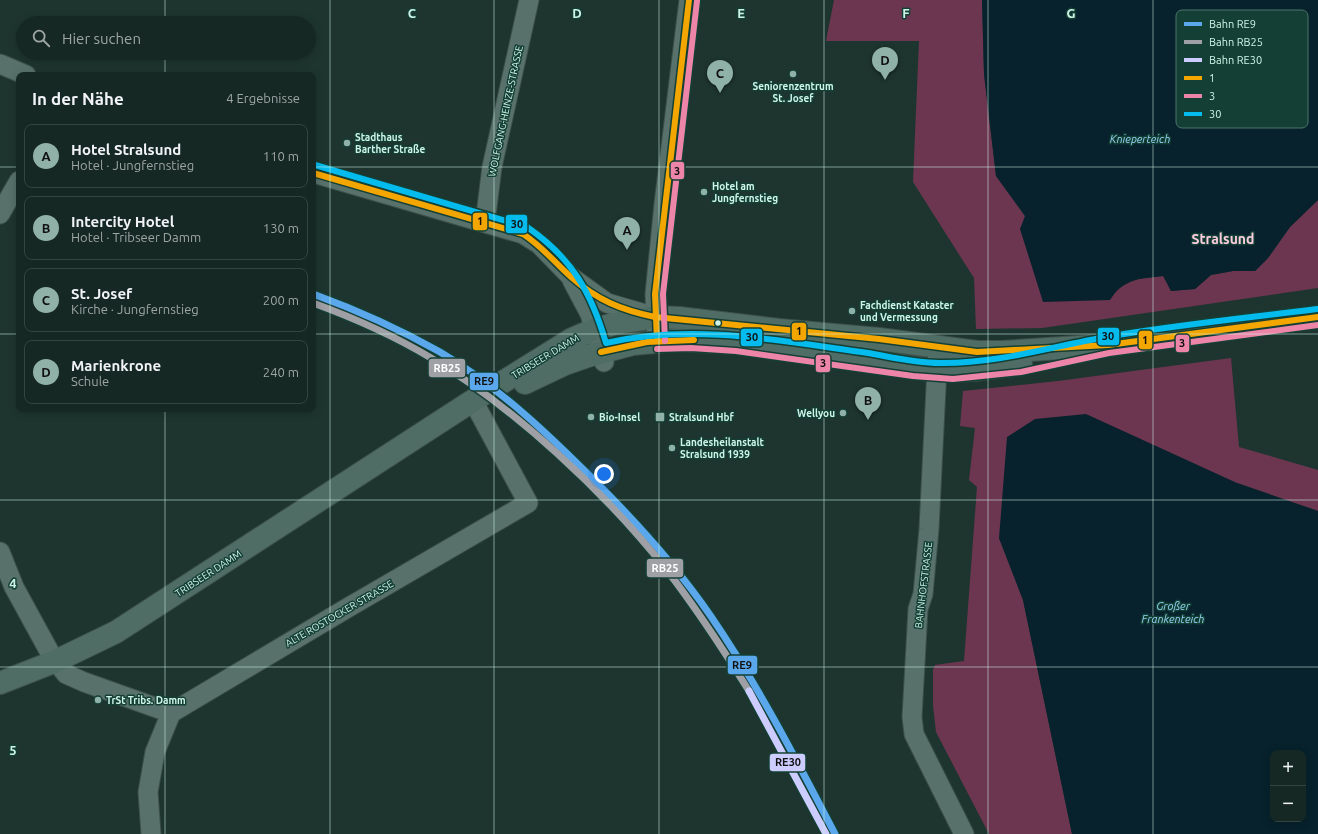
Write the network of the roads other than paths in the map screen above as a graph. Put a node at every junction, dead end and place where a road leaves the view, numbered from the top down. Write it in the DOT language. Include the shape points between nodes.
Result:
graph roads {
  1 [pos="529,0"];
  2 [pos="689,0"];
  3 [pos="0,64"];
  4 [pos="19,72"];
  5 [pos="316,175"];
  6 [pos="16,185"];
  7 [pos="0,214"];
  8 [pos="485,223"];
  9 [pos="571,277"];
  10 [pos="655,317"];
  11 [pos="1318,317"];
  12 [pos="595,329"];
  13 [pos="657,341"];
  14 [pos="1108,345"];
  15 [pos="938,347"];
  16 [pos="603,357"];
  17 [pos="937,371"];
  18 [pos="478,410"];
  19 [pos="405,445"];
  20 [pos="0,552"];
  21 [pos="57,662"];
  22 [pos="0,683"];
  23 [pos="171,713"];
  24 [pos="152,834"];
  25 [pos="964,834"];
  1 -- 8 [label="street, WOLFGANG-HEINZE-STRASSE" via="492,167"];
  2 -- 10 [label="street" via="664,204"];
  3 -- 4 [label="street"];
  5 -- 8 [label="street"];
  6 -- 7 [label="street"];
  8 -- 9 [label="street" via="522,234 539,244"];
  9 -- 10 [label="street" via="611,306"];
  9 -- 12 [label="street"];
  10 -- 12 [label="main road, TRIBSEER DAMM"];
  10 -- 13 [label="street"];
  10 -- 15 [label="main road, TRIBSEER DAMM" via="857,336"];
  11 -- 14 [label="main road, TRIBSEER DAMM"];
  12 -- 16 [label="street"];
  12 -- 19 [label="main road, TRIBSEER DAMM" via="572,339"];
  13 -- 16 [label="main road, TRIBSEER DAMM"];
  13 -- 17 [label="main road, TRIBSEER DAMM" via="736,343"];
  14 -- 15 [label="main road, TRIBSEER DAMM" via="1002,352"];
  14 -- 17 [label="main road, TRIBSEER DAMM" via="1019,364 973,370"];
  15 -- 17 [label="street, BAHNHOFSTRASSE"];
  16 -- 18 [label="main road, TRIBSEER DAMM" via="565,364"];
  17 -- 25 [label="street, BAHNHOFSTRASSE" via="929,530 923,594 918,609 912,717 914,734"];
  18 -- 19 [label="main road, TRIBSEER DAMM"];
  18 -- 23 [label="street, ALTE ROSTOCKER STRASSE" via="528,503"];
  19 -- 21 [label="main road, TRIBSEER DAMM" via="116,632"];
  20 -- 21 [label="street" via="14,587"];
  21 -- 22 [label="main road, TRIBSEER DAMM"];
  21 -- 23 [label="street"];
  23 -- 24 [label="street" via="155,752 148,792"];
}
